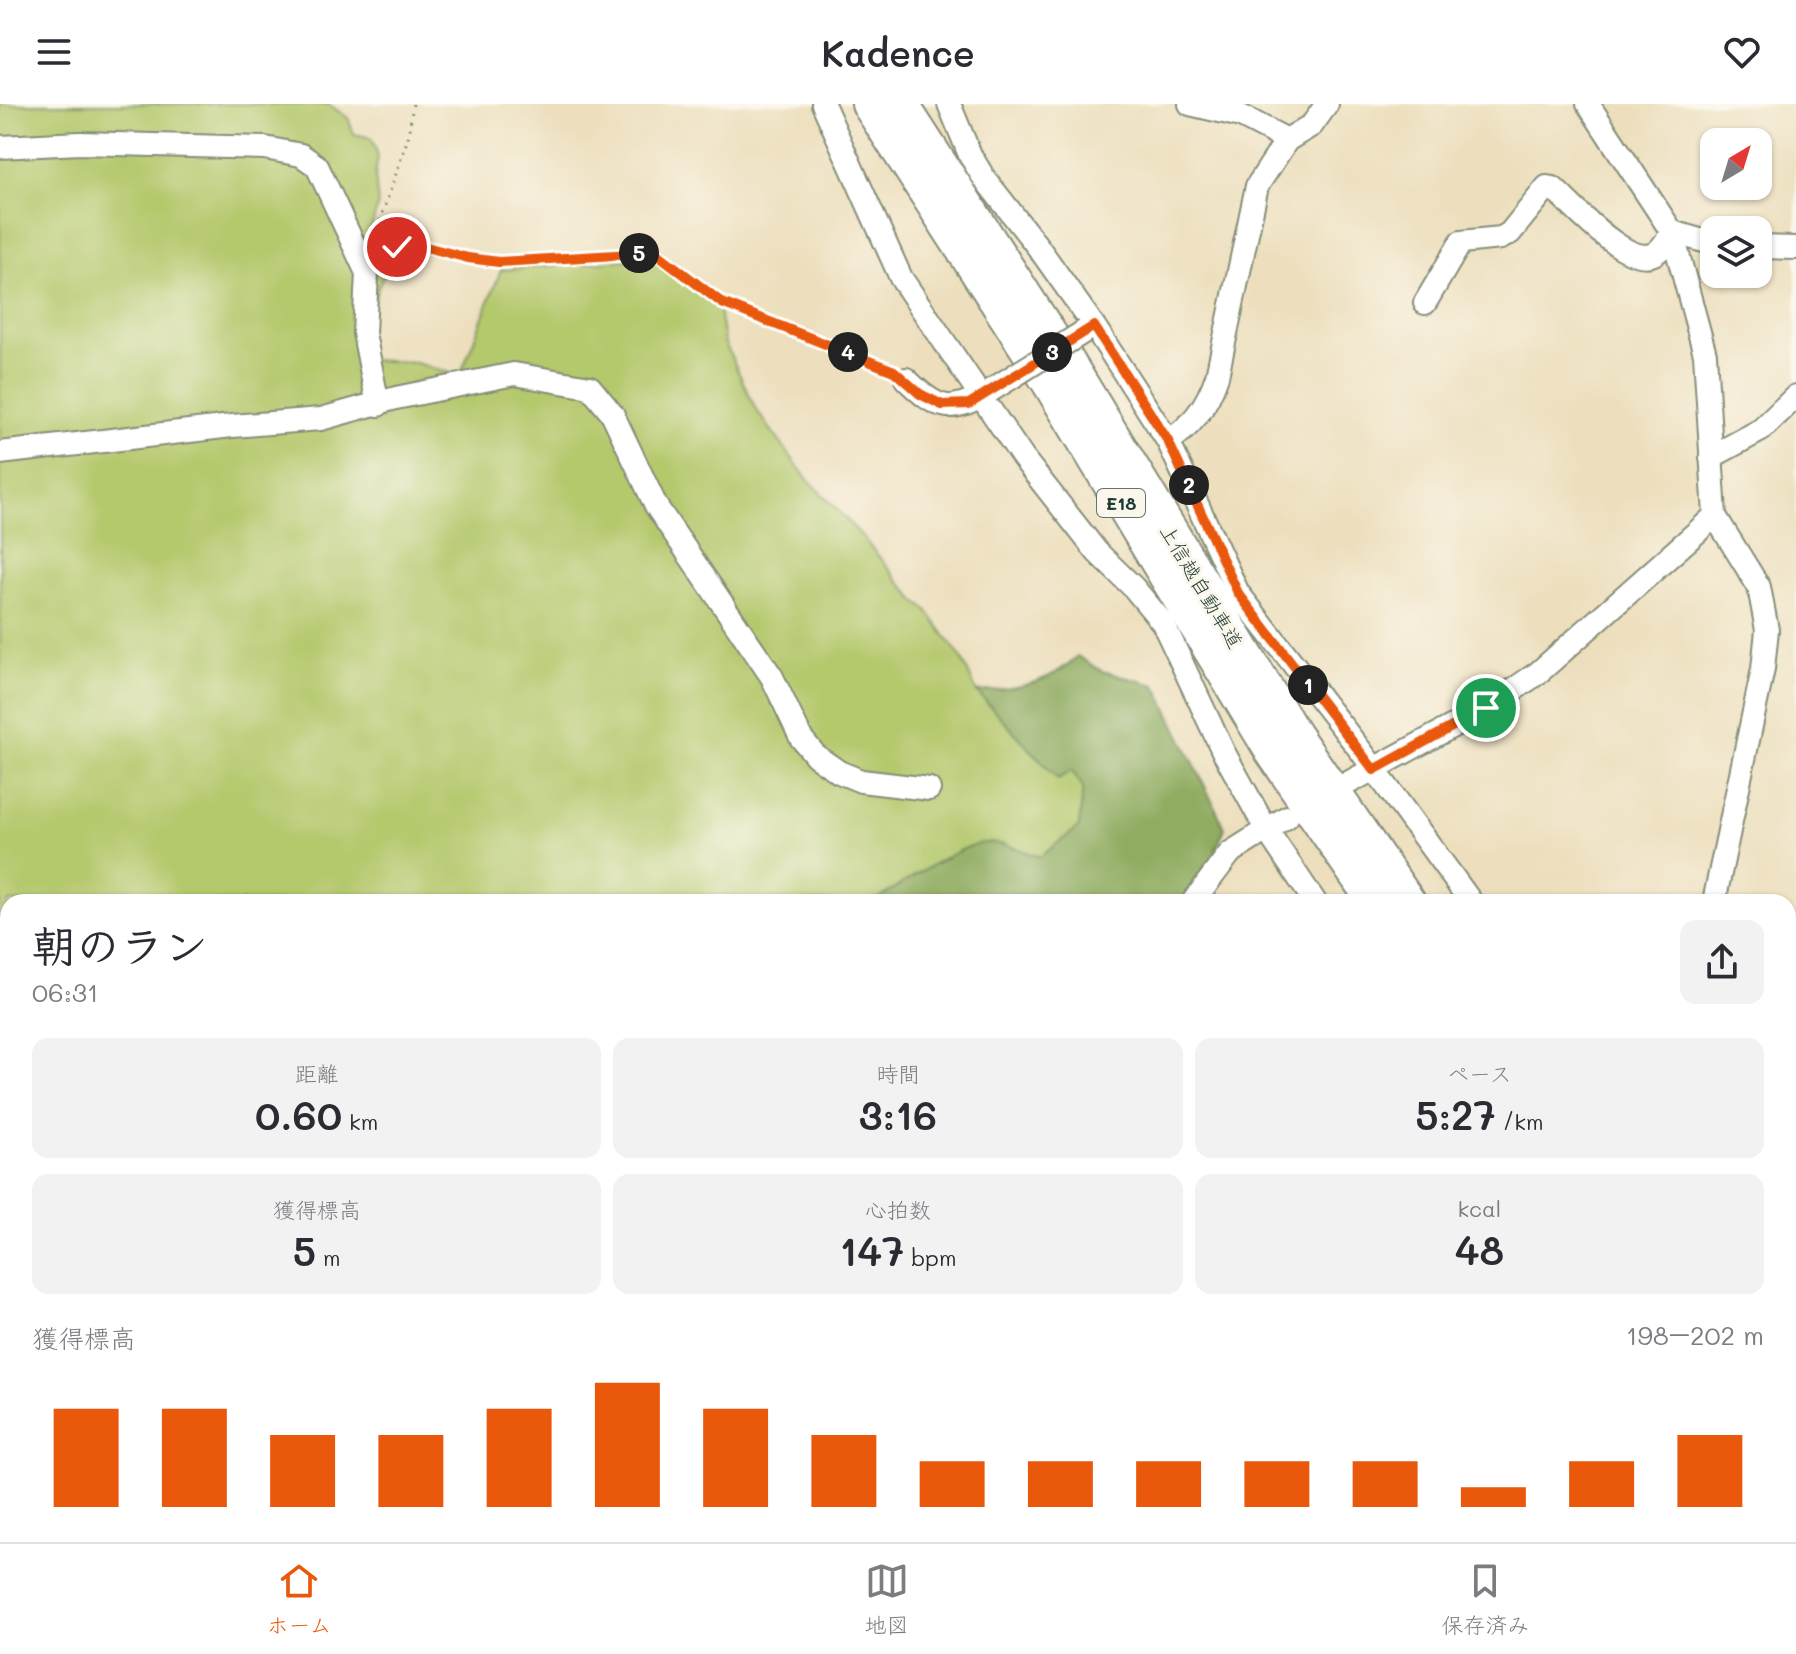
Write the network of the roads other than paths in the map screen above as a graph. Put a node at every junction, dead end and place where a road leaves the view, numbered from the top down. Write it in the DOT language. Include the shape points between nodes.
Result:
graph roads {
  1 [pos="823,104"];
  2 [pos="869,104"];
  3 [pos="901,104"];
  4 [pos="949,104"];
  5 [pos="1190,104"];
  6 [pos="1327,104"];
  7 [pos="1588,104"];
  8 [pos="1287,140"];
  9 [pos="0,147"];
  10 [pos="1672,232"];
  11 [pos="1700,240"];
  12 [pos="1772,247"];
  13 [pos="1796,248"];
  14 [pos="1425,303"];
  15 [pos="1089,328"];
  16 [pos="906,379"];
  17 [pos="986,393"];
  18 [pos="1796,396"];
  19 [pos="378,405"];
  20 [pos="1168,441"];
  21 [pos="0,453"];
  22 [pos="1711,457"];
  23 [pos="1715,516"];
  24 [pos="1374,770"];
  25 [pos="1348,783"];
  26 [pos="929,789"];
  27 [pos="1287,817"];
  28 [pos="1266,829"];
  29 [pos="1199,894"];
  30 [pos="1310,894"];
  31 [pos="1370,894"];
  32 [pos="1403,894"];
  33 [pos="1465,894"];
  34 [pos="1716,894"];
  1 -- 17 [label="street" via="901,278"];
  2 -- 31 [label="highway, 上信越自動車道 / E18" via="1049,382 1272,751"];
  3 -- 32 [label="highway, 上信越自動車道 / E18" via="1068,363 1294,735"];
  4 -- 15 [label="street" via="984,178 1038,247"];
  5 -- 8 [label="street" via="1241,116"];
  6 -- 8 [label="street" via="1312,125"];
  7 -- 10 [label="street"];
  8 -- 20 [label="street" via="1257,186 1210,398"];
  9 -- 19 [label="street" via="80,143 265,148 301,155 317,166 367,273 364,333"];
  10 -- 11 [label="street"];
  10 -- 14 [label="street" via="1650,255 1635,254 1615,244 1547,187 1510,233 1461,242"];
  10 -- 22 [label="street" via="1705,354"];
  12 -- 13 [label="street"];
  15 -- 17 [label="street, bridge"];
  15 -- 20 [label="street"];
  16 -- 17 [label="street" via="942,405 969,404"];
  17 -- 28 [label="street" via="1023,458 1058,505 1163,623"];
  18 -- 22 [label="street" via="1761,430"];
  19 -- 21 [label="street" via="321,419"];
  19 -- 26 [label="street" via="514,374 590,387 613,415 656,506 772,677 801,738 816,756 861,781"];
  20 -- 24 [label="street" via="1238,593"];
  22 -- 23 [label="street"];
  23 -- 24 [label="street" via="1538,673"];
  23 -- 34 [label="street" via="1759,587 1767,630"];
  24 -- 25 [label="street"];
  24 -- 33 [label="street"];
  27 -- 28 [label="street"];
  28 -- 29 [label="street" via="1230,853"];
  28 -- 30 [label="street"];
}
